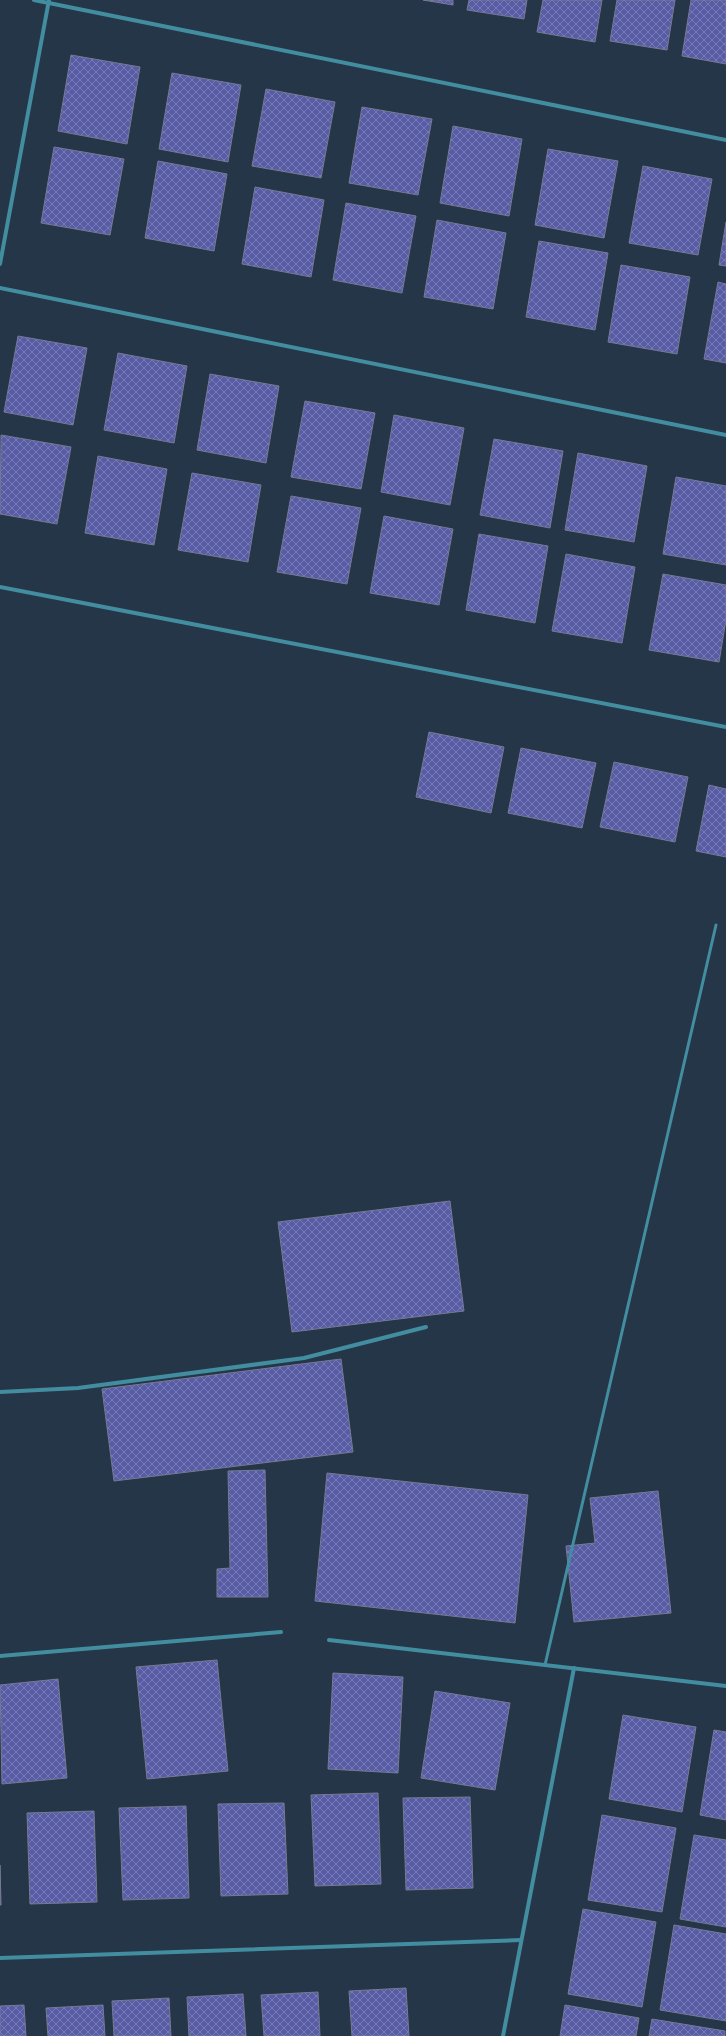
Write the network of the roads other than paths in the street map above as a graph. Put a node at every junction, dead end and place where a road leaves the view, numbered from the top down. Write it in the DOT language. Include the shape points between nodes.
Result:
graph roads {
  1 [pos="34,0"];
  2 [pos="49,2"];
  3 [pos="726,140"];
  4 [pos="0,264"];
  5 [pos="0,288"];
  6 [pos="726,434"];
  7 [pos="0,587"];
  8 [pos="726,727"];
  9 [pos="716,925"];
  10 [pos="426,1327"];
  11 [pos="0,1392"];
  12 [pos="281,1632"];
  13 [pos="329,1640"];
  14 [pos="0,1656"];
  15 [pos="545,1665"];
  16 [pos="574,1668"];
  17 [pos="726,1686"];
  18 [pos="522,1940"];
  19 [pos="0,1958"];
  20 [pos="503,2036"];
  1 -- 2 [label="street"];
  2 -- 3 [label="street"];
  2 -- 4 [label="street"];
  5 -- 6 [label="street"];
  7 -- 8 [label="street"];
  9 -- 15 [label="lane"];
  10 -- 11 [label="street" via="304,1358 78,1388"];
  12 -- 14 [label="street"];
  13 -- 15 [label="street"];
  15 -- 16 [label="street"];
  16 -- 17 [label="street"];
  16 -- 18 [label="street"];
  18 -- 19 [label="street"];
  18 -- 20 [label="street"];
}
